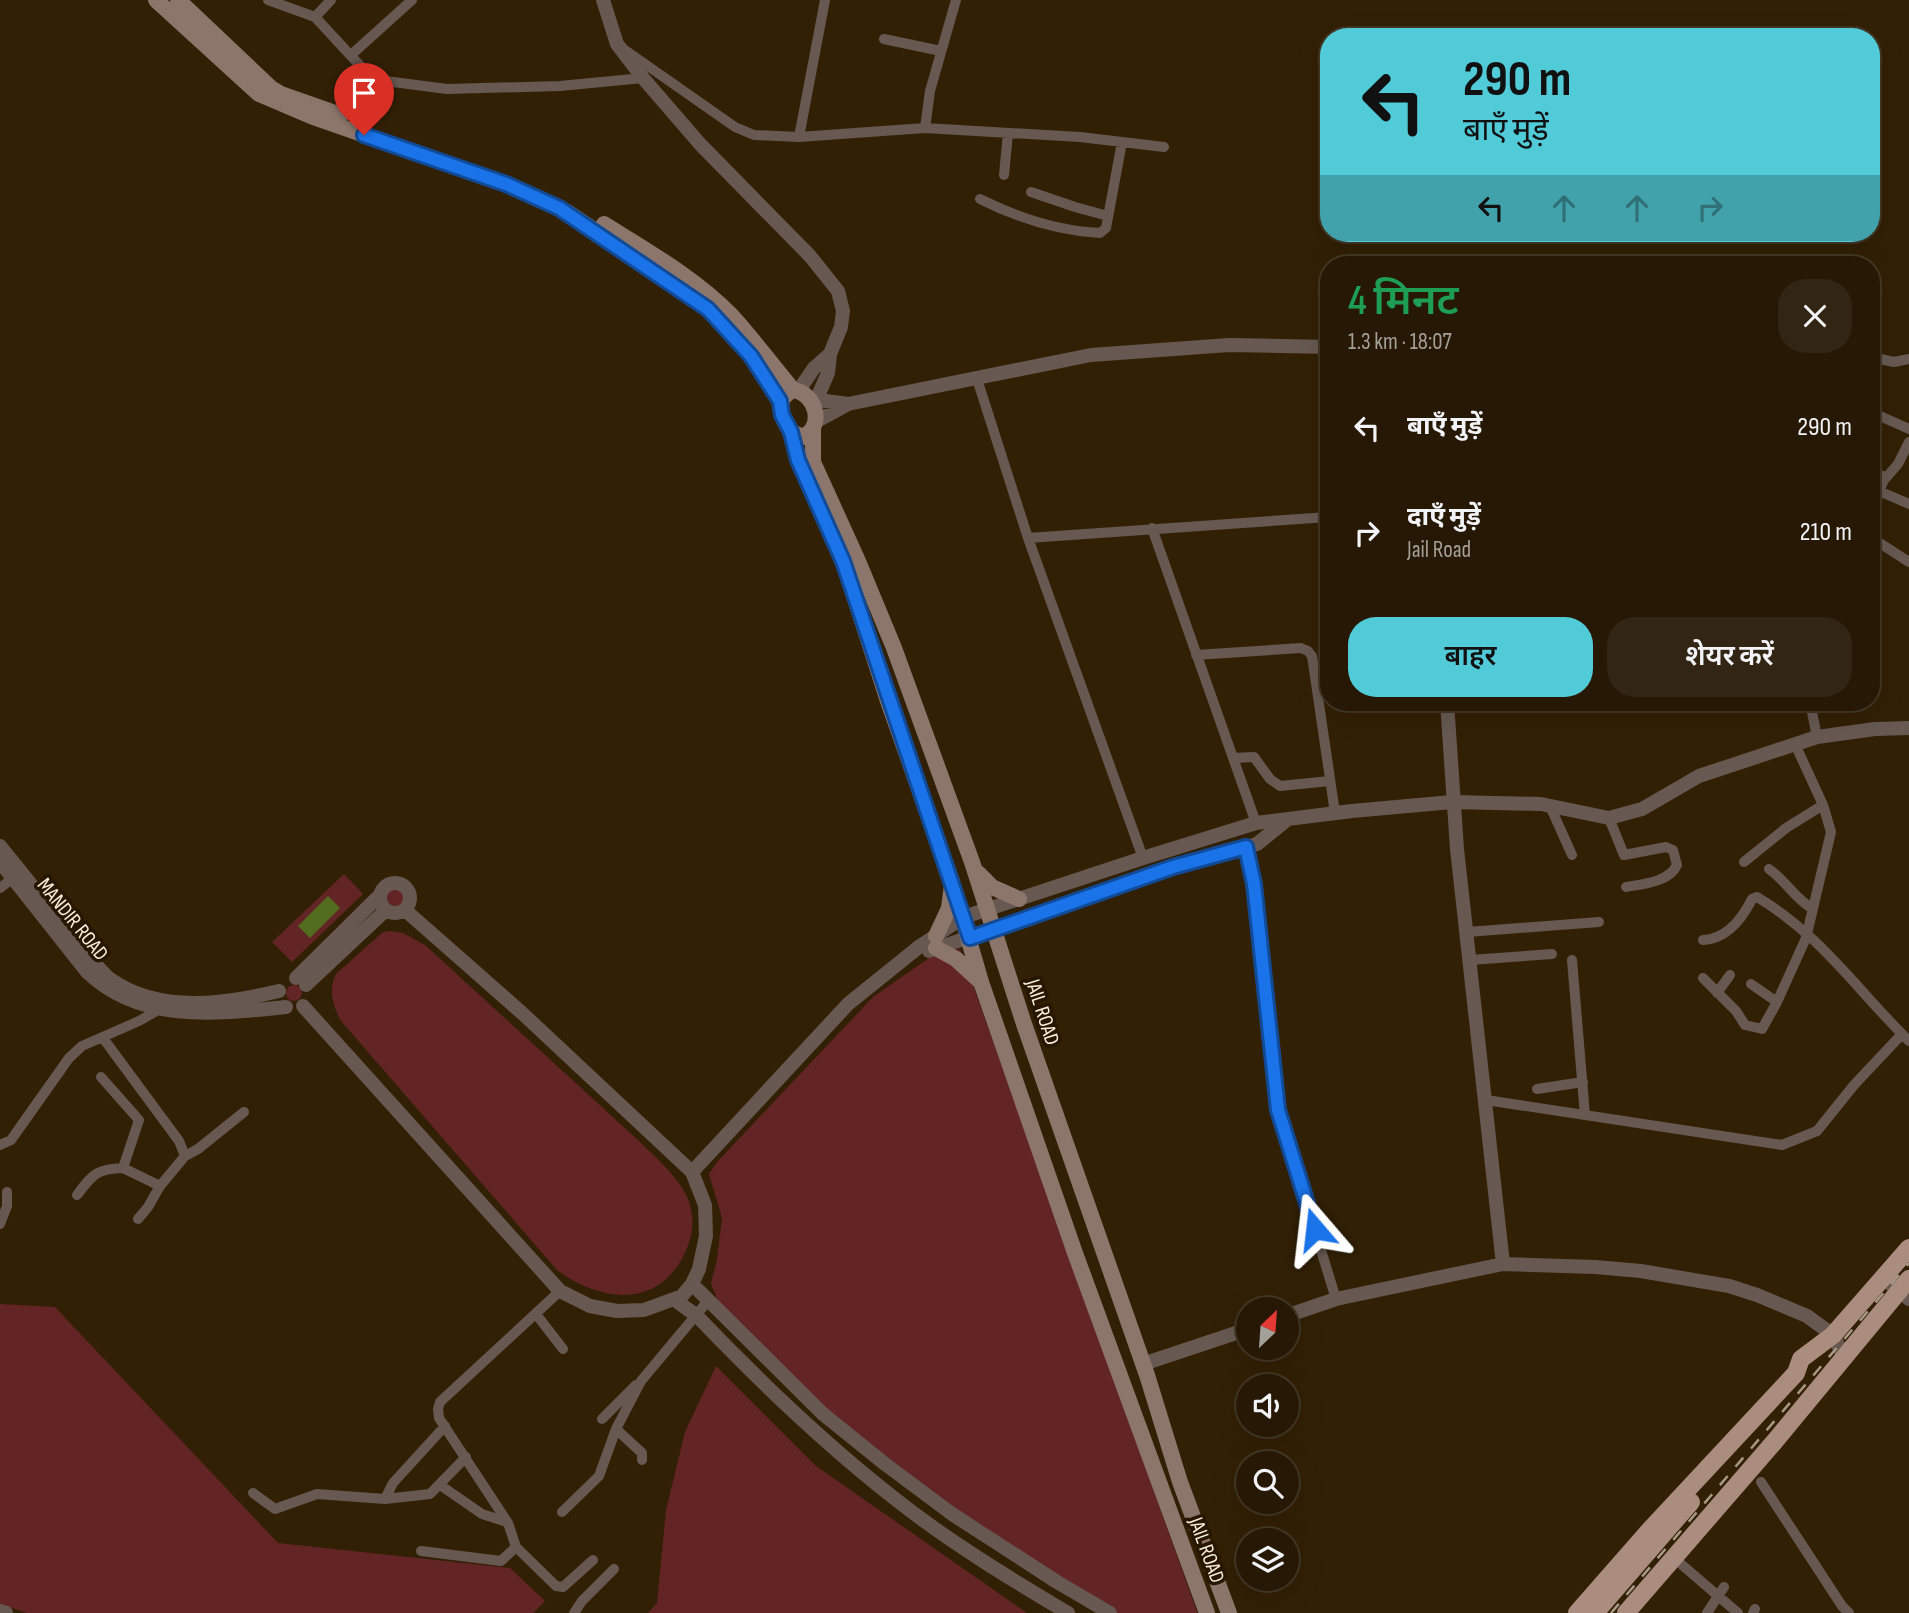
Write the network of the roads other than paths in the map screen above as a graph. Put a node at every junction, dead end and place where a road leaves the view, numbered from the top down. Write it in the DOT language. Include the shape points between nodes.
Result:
graph roads {
  1 [pos="156,0"];
  2 [pos="178,0"];
  3 [pos="268,0"];
  4 [pos="331,0"];
  5 [pos="412,0"];
  6 [pos="603,0"];
  7 [pos="825,0"];
  8 [pos="956,0"];
  9 [pos="315,17"];
  10 [pos="884,38"];
  11 [pos="617,44"];
  12 [pos="941,51"];
  13 [pos="351,55"];
  14 [pos="643,78"];
  15 [pos="925,128"];
  16 [pos="1008,133"];
  17 [pos="799,137"];
  18 [pos="1122,142"];
  19 [pos="1164,148"];
  20 [pos="1004,175"];
  21 [pos="1031,191"];
  22 [pos="980,199"];
  23 [pos="1108,216"];
  24 [pos="1320,347"];
  25 [pos="1880,359"];
  26 [pos="1909,359"];
  27 [pos="977,379"];
  28 [pos="807,397"];
  29 [pos="780,401"];
  30 [pos="848,404"];
  31 [pos="1880,416"];
  32 [pos="814,425"];
  33 [pos="1909,429"];
  34 [pos="791,432"];
  35 [pos="1909,442"];
  36 [pos="1880,475"];
  37 [pos="1885,477"];
  38 [pos="1880,489"];
  39 [pos="1880,491"];
  40 [pos="1909,504"];
  41 [pos="1320,518"];
  42 [pos="1152,528"];
  43 [pos="1028,538"];
  44 [pos="1880,543"];
  45 [pos="1909,547"];
  46 [pos="1906,560"];
  47 [pos="1196,655"];
  48 [pos="1447,711"];
  49 [pos="1812,711"];
  50 [pos="1909,728"];
  51 [pos="1817,737"];
  52 [pos="1795,744"];
  53 [pos="1233,758"];
  54 [pos="1329,781"];
  55 [pos="1452,803"];
  56 [pos="1550,806"];
  57 [pos="1823,806"];
  58 [pos="1335,813"];
  59 [pos="1609,818"];
  60 [pos="1288,819"];
  61 [pos="1256,823"];
  62 [pos="0,846"];
  63 [pos="1246,847"];
  64 [pos="1572,855"];
  65 [pos="1143,858"];
  66 [pos="0,862"];
  67 [pos="1745,862"];
  68 [pos="974,868"];
  69 [pos="1769,869"];
  70 [pos="13,878"];
  71 [pos="953,882"];
  72 [pos="1626,887"];
  73 [pos="0,888"];
  74 [pos="380,895"];
  75 [pos="1019,899"];
  76 [pos="988,909"];
  77 [pos="1813,909"];
  78 [pos="386,910"];
  79 [pos="404,910"];
  80 [pos="964,917"];
  81 [pos="1599,922"];
  82 [pos="994,930"];
  83 [pos="1467,932"];
  84 [pos="1807,932"];
  85 [pos="970,938"];
  86 [pos="1703,940"];
  87 [pos="936,942"];
  88 [pos="1552,954"];
  89 [pos="1470,960"];
  90 [pos="1572,960"];
  91 [pos="1730,975"];
  92 [pos="1703,978"];
  93 [pos="301,981"];
  94 [pos="981,982"];
  95 [pos="1751,984"];
  96 [pos="279,991"];
  97 [pos="1717,993"];
  98 [pos="1777,1002"];
  99 [pos="303,1006"];
  100 [pos="286,1007"];
  101 [pos="160,1009"];
  102 [pos="1905,1037"];
  103 [pos="103,1038"];
  104 [pos="101,1077"];
  105 [pos="1583,1082"];
  106 [pos="1537,1089"];
  107 [pos="1486,1100"];
  108 [pos="244,1112"];
  109 [pos="1586,1115"];
  110 [pos="4,1140"];
  111 [pos="185,1156"];
  112 [pos="123,1168"];
  113 [pos="692,1172"];
  114 [pos="160,1186"];
  115 [pos="7,1192"];
  116 [pos="77,1195"];
  117 [pos="138,1219"];
  118 [pos="0,1224"];
  119 [pos="1909,1248"];
  120 [pos="1503,1264"];
  121 [pos="1883,1278"];
  122 [pos="692,1284"];
  123 [pos="1906,1290"];
  124 [pos="560,1291"];
  125 [pos="1336,1299"];
  126 [pos="674,1300"];
  127 [pos="708,1302"];
  128 [pos="1299,1312"];
  129 [pos="536,1314"];
  130 [pos="697,1316"];
  131 [pos="1236,1333"];
  132 [pos="1833,1335"];
  133 [pos="563,1349"];
  134 [pos="1844,1357"];
  135 [pos="1801,1359"];
  136 [pos="1143,1364"];
  137 [pos="1829,1376"];
  138 [pos="641,1381"];
  139 [pos="1794,1382"];
  140 [pos="602,1419"];
  141 [pos="445,1426"];
  142 [pos="617,1429"];
  143 [pos="466,1457"];
  144 [pos="642,1460"];
  145 [pos="1761,1482"];
  146 [pos="440,1485"];
  147 [pos="253,1493"];
  148 [pos="385,1499"];
  149 [pos="562,1512"];
  150 [pos="508,1523"];
  151 [pos="516,1548"];
  152 [pos="421,1551"];
  153 [pos="1674,1558"];
  154 [pos="593,1559"];
  155 [pos="614,1569"];
  156 [pos="1057,1582"];
  157 [pos="1071,1590"];
  158 [pos="1720,1592"];
  159 [pos="1043,1606"];
  160 [pos="0,1611"];
  161 [pos="1062,1611"];
  162 [pos="6,1613"];
  163 [pos="574,1613"];
  164 [pos="1110,1613"];
  165 [pos="1207,1613"];
  166 [pos="1229,1613"];
  167 [pos="1563,1613"];
  168 [pos="1577,1613"];
  169 [pos="1595,1613"];
  170 [pos="1626,1613"];
  171 [pos="1707,1613"];
  172 [pos="1738,1613"];
  173 [pos="1849,1613"];
  1 -- 29 [label="main road, JAIL ROAD" via="259,94 506,184 567,212 717,317 751,356"];
  2 -- 28 [label="main road" via="281,94 527,182 612,230 713,299"];
  3 -- 9 [label="street"];
  4 -- 9 [label="street"];
  5 -- 13 [label="street"];
  6 -- 11 [label="street"];
  7 -- 17 [label="street"];
  8 -- 12 [label="street"];
  9 -- 13 [label="street"];
  10 -- 12 [label="street"];
  11 -- 14 [label="street"];
  11 -- 17 [label="street" via="735,127 754,135"];
  12 -- 15 [label="street"];
  13 -- 14 [label="street" via="378,80 447,89"];
  14 -- 28 [label="street" via="838,291 841,327 830,354 814,368"];
  15 -- 16 [label="street"];
  15 -- 17 [label="street"];
  16 -- 18 [label="street"];
  16 -- 20 [label="street"];
  18 -- 19 [label="street"];
  18 -- 23 [label="street"];
  21 -- 23 [label="street"];
  22 -- 23 [label="street" via="1028,218 1096,234 1103,232"];
  24 -- 27 [label="street" via="1144,350 1091,355"];
  25 -- 26 [label="street"];
  27 -- 30 [label="street"];
  27 -- 43 [label="street"];
  28 -- 29 [label="main road" via="789,391"];
  28 -- 30 [label="street"];
  28 -- 32 [label="main road, JAIL ROAD"];
  29 -- 34 [label="main road, JAIL ROAD"];
  30 -- 32 [label="street"];
  31 -- 33 [label="street"];
  32 -- 34 [label="main road" via="803,437"];
  32 -- 68 [label="main road, JAIL ROAD" via="813,462 894,648"];
  34 -- 71 [label="main road, JAIL ROAD" via="798,460 843,561"];
  35 -- 37 [label="street"];
  36 -- 37 [label="street"];
  37 -- 38 [label="street"];
  39 -- 40 [label="street"];
  41 -- 42 [label="street"];
  42 -- 43 [label="street"];
  42 -- 47 [label="street"];
  43 -- 65 [label="street"];
  44 -- 46 [label="street"];
  45 -- 46 [label="street"];
  47 -- 53 [label="street"];
  47 -- 54 [label="street" via="1308,651"];
  48 -- 55 [label="street"];
  49 -- 51 [label="street"];
  50 -- 51 [label="street"];
  51 -- 52 [label="street"];
  52 -- 57 [label="street"];
  52 -- 59 [label="street" via="1699,776 1642,809"];
  53 -- 54 [label="street" via="1254,757 1280,786"];
  53 -- 61 [label="street"];
  54 -- 58 [label="street"];
  55 -- 56 [label="street"];
  55 -- 58 [label="street"];
  55 -- 83 [label="street"];
  56 -- 59 [label="street"];
  56 -- 64 [label="street"];
  57 -- 67 [label="street" via="1786,828"];
  57 -- 77 [label="street" via="1831,832"];
  58 -- 60 [label="street"];
  59 -- 72 [label="street" via="1625,855 1670,847 1677,865 1659,879"];
  60 -- 61 [label="street"];
  60 -- 63 [label="street" via="1264,841"];
  61 -- 65 [label="street"];
  62 -- 96 [label="street, MANDIR ROAD" via="88,955 117,983 150,997 202,1004"];
  63 -- 82 [label="street" via="1173,867"];
  63 -- 125 [label="street" via="1278,1110"];
  65 -- 75 [label="street"];
  66 -- 70 [label="street, MANDIR ROAD"];
  68 -- 75 [label="main road" via="992,887"];
  68 -- 76 [label="main road, JAIL ROAD"];
  69 -- 77 [label="street"];
  70 -- 73 [label="street"];
  70 -- 101 [label="street, MANDIR ROAD" via="94,979 131,1000"];
  71 -- 80 [label="main road, JAIL ROAD"];
  71 -- 87 [label="main road"];
  74 -- 78 [label="street"];
  74 -- 79 [label="street" via="386,885 401,884 411,896"];
  74 -- 93 [label="street"];
  75 -- 76 [label="street"];
  76 -- 80 [label="street"];
  76 -- 82 [label="main road, JAIL ROAD"];
  77 -- 84 [label="street"];
  78 -- 79 [label="street"];
  78 -- 93 [label="street"];
  79 -- 113 [label="street"];
  80 -- 85 [label="main road, JAIL ROAD"];
  80 -- 87 [label="street"];
  81 -- 83 [label="street"];
  82 -- 85 [label="street"];
  82 -- 136 [label="main road, JAIL ROAD"];
  83 -- 89 [label="street"];
  84 -- 86 [label="street" via="1755,897 1742,919 1718,938"];
  84 -- 98 [label="street"];
  84 -- 102 [label="street"];
  85 -- 87 [label="street"];
  85 -- 94 [label="main road, JAIL ROAD"];
  87 -- 94 [label="main road"];
  87 -- 113 [label="street" via="901,961 848,1004"];
  88 -- 89 [label="street"];
  89 -- 107 [label="street"];
  90 -- 105 [label="street"];
  91 -- 97 [label="street"];
  92 -- 97 [label="street"];
  93 -- 96 [label="street" via="285,981"];
  93 -- 99 [label="street" via="309,996"];
  94 -- 165 [label="main road, JAIL ROAD"];
  95 -- 98 [label="street"];
  96 -- 100 [label="street"];
  97 -- 98 [label="street" via="1745,1025 1762,1029"];
  99 -- 100 [label="street"];
  99 -- 124 [label="street"];
  100 -- 101 [label="street, MANDIR ROAD" via="215,1013"];
  101 -- 103 [label="street"];
  102 -- 109 [label="street" via="1854,1085 1816,1131 1782,1145"];
  103 -- 110 [label="street" via="82,1046 69,1058"];
  103 -- 111 [label="street" via="179,1141"];
  104 -- 112 [label="street" via="139,1120"];
  105 -- 106 [label="street"];
  105 -- 109 [label="street"];
  107 -- 109 [label="street"];
  107 -- 120 [label="street"];
  108 -- 111 [label="street"];
  111 -- 114 [label="street"];
  112 -- 114 [label="street"];
  112 -- 116 [label="street" via="102,1169"];
  113 -- 122 [label="street" via="705,1205 706,1236"];
  114 -- 117 [label="street"];
  115 -- 118 [label="street"];
  119 -- 121 [label="main road"];
  120 -- 125 [label="street"];
  120 -- 132 [label="street" via="1607,1268 1729,1286 1807,1316"];
  121 -- 123 [label="street"];
  121 -- 132 [label="main road"];
  122 -- 126 [label="street"];
  122 -- 127 [label="street"];
  123 -- 134 [label="main road"];
  124 -- 126 [label="street" via="590,1306 617,1311 644,1310"];
  124 -- 129 [label="street"];
  125 -- 128 [label="street"];
  126 -- 130 [label="street"];
  127 -- 130 [label="street"];
  127 -- 156 [label="street" via="823,1414 885,1464"];
  129 -- 133 [label="street"];
  129 -- 141 [label="street" via="440,1402 439,1418"];
  130 -- 138 [label="street"];
  130 -- 159 [label="street" via="829,1444 895,1499"];
  131 -- 136 [label="street"];
  132 -- 134 [label="street"];
  132 -- 135 [label="main road"];
  134 -- 137 [label="main road"];
  135 -- 139 [label="main road"];
  135 -- 167 [label="main road" via="1748,1406"];
  136 -- 166 [label="main road, JAIL ROAD" via="1180,1482"];
  137 -- 139 [label="main road"];
  137 -- 153 [label="main road"];
  138 -- 140 [label="street"];
  138 -- 142 [label="street"];
  139 -- 168 [label="main road" via="1648,1532"];
  139 -- 169 [label="main road"];
  141 -- 143 [label="street"];
  141 -- 148 [label="street" via="393,1483"];
  142 -- 144 [label="street" via="642,1453"];
  142 -- 149 [label="street" via="599,1476"];
  143 -- 146 [label="street"];
  143 -- 150 [label="street"];
  145 -- 173 [label="street"];
  146 -- 148 [label="street" via="430,1494"];
  146 -- 150 [label="street" via="482,1514"];
  147 -- 148 [label="street" via="275,1509 317,1494"];
  150 -- 151 [label="street"];
  151 -- 152 [label="street" via="501,1561"];
  151 -- 154 [label="street" via="559,1588"];
  153 -- 158 [label="street"];
  153 -- 170 [label="main road"];
  155 -- 163 [label="street"];
  156 -- 157 [label="street"];
  156 -- 159 [label="street"];
  157 -- 161 [label="street"];
  157 -- 164 [label="street"];
  158 -- 171 [label="street"];
  158 -- 172 [label="street"];
  159 -- 161 [label="street"];
  160 -- 162 [label="street"];
}
